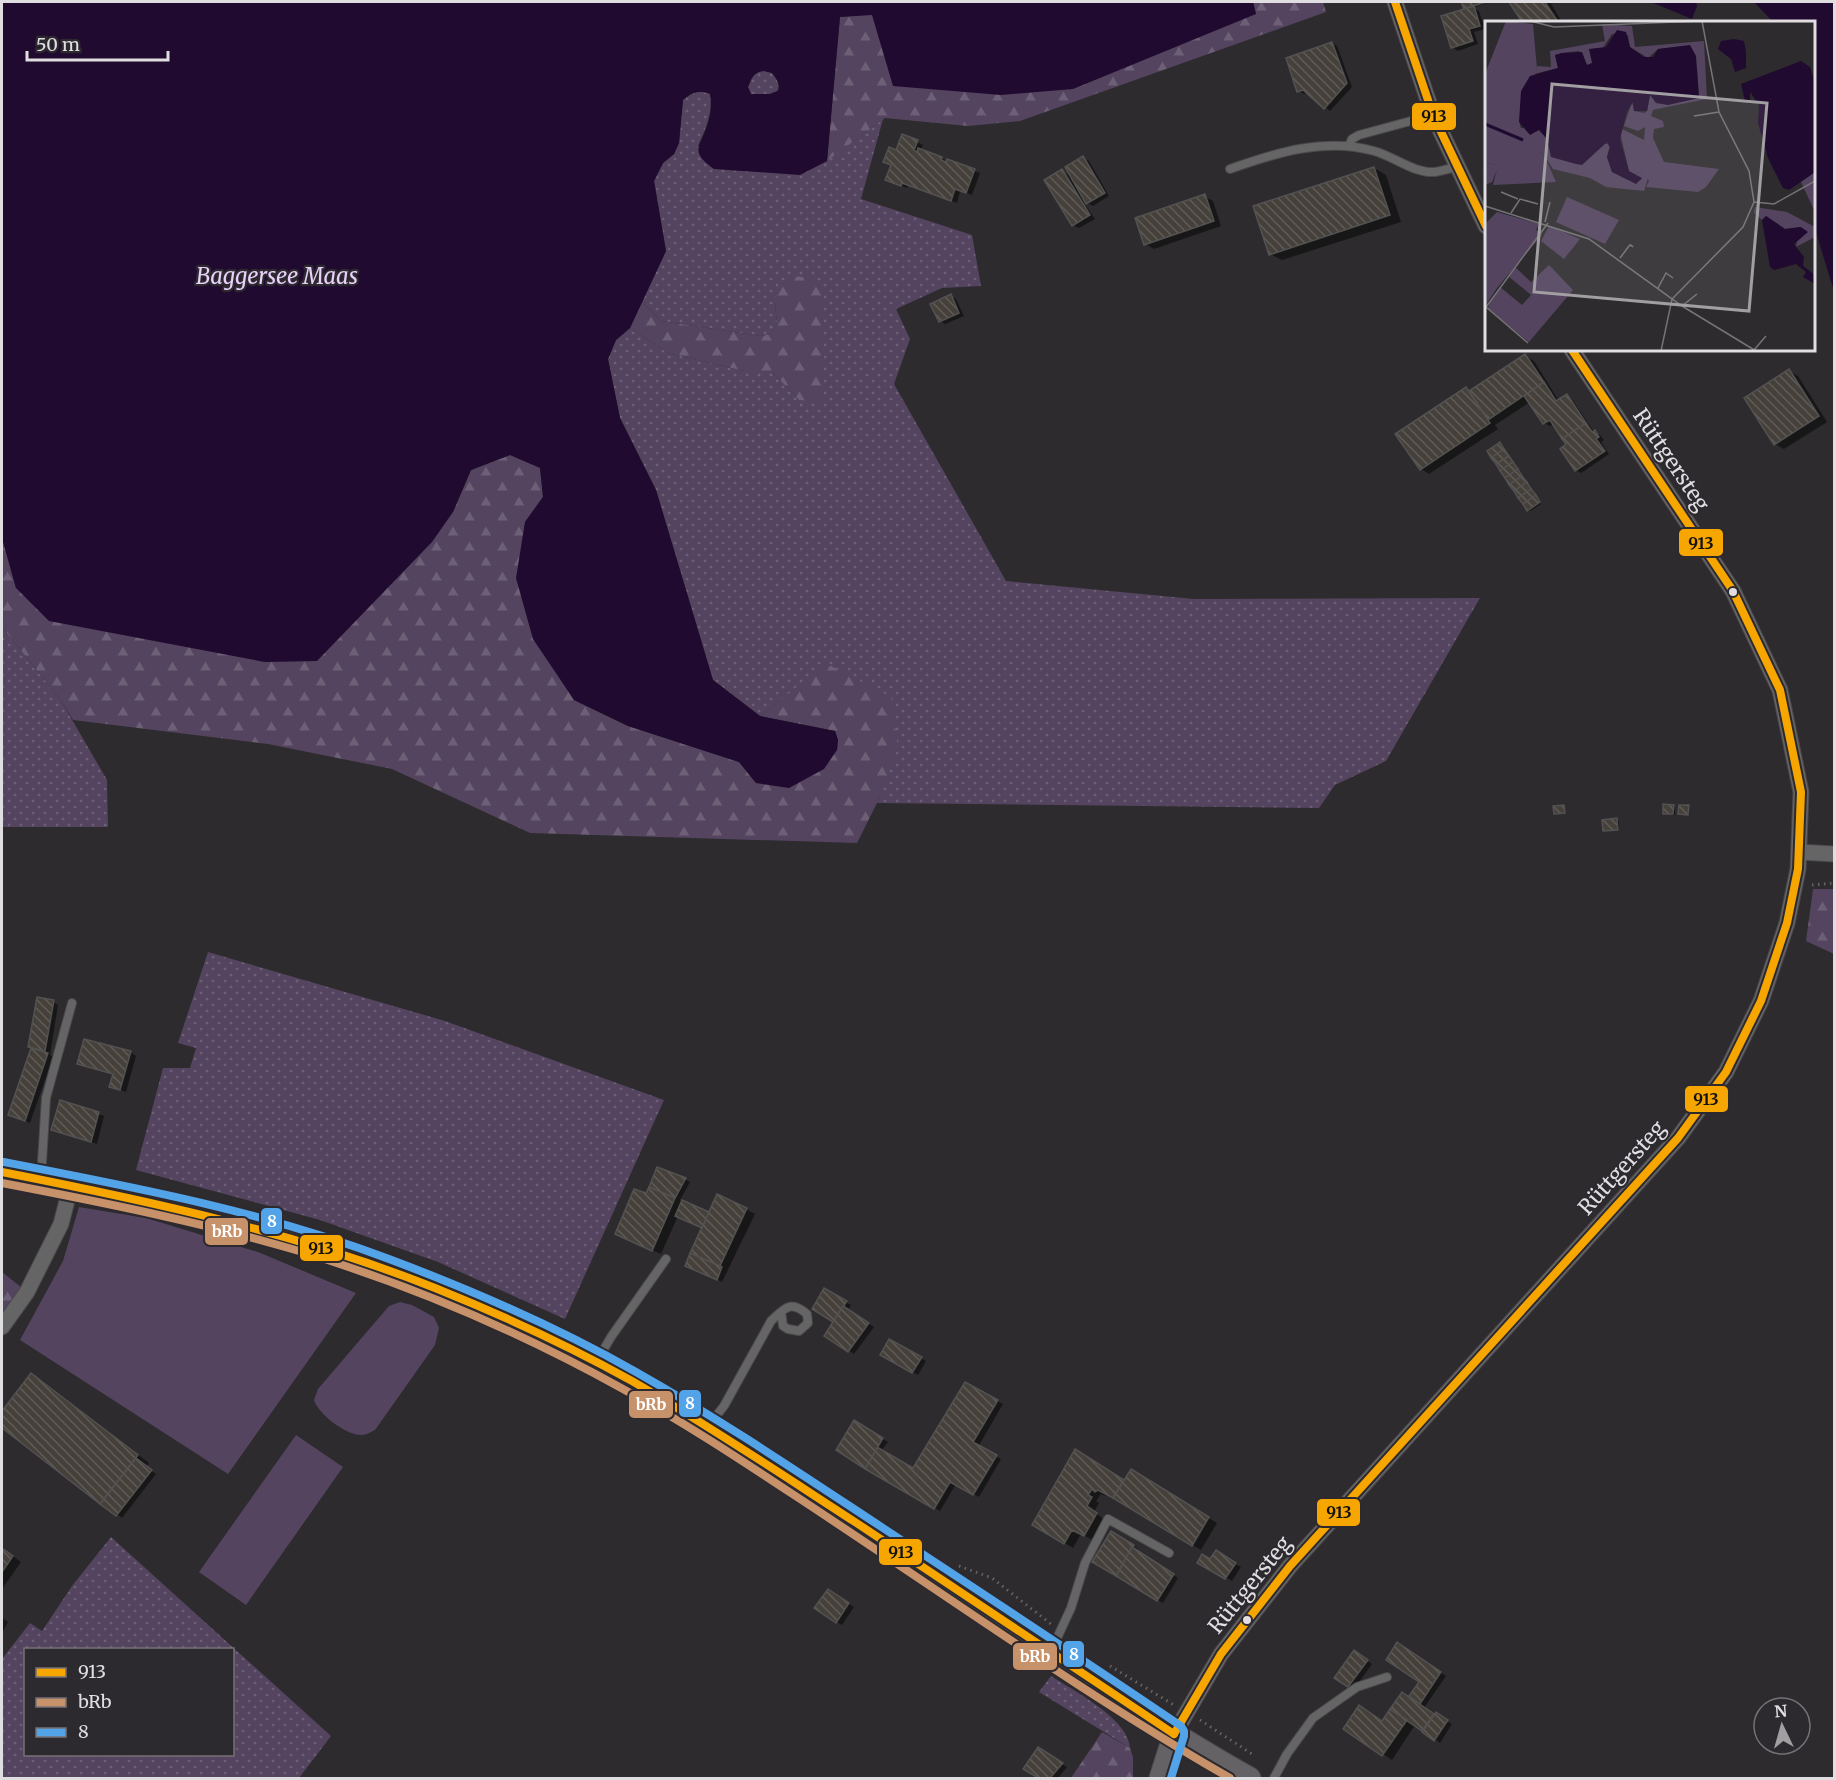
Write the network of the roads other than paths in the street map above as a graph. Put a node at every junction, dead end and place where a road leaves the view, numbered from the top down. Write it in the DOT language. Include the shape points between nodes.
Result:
graph roads {
  1 [pos="1395,2"];
  2 [pos="1433,115"];
  3 [pos="1349,146"];
  4 [pos="1457,166"];
  5 [pos="1230,169"];
  6 [pos="1485,224"];
  7 [pos="1573,351"];
  8 [pos="1799,852"];
  9 [pos="1834,855"];
  10 [pos="72,1003"];
  11 [pos="2,1172"];
  12 [pos="41,1180"];
  13 [pos="71,1185"];
  14 [pos="666,1259"];
  15 [pos="781,1312"];
  16 [pos="2,1327"];
  17 [pos="596,1363"];
  18 [pos="708,1426"];
  19 [pos="1169,1553"];
  20 [pos="1050,1652"];
  21 [pos="1387,1677"];
  22 [pos="1174,1734"];
  23 [pos="1160,1779"];
  24 [pos="1250,1779"];
  25 [pos="1274,1779"];
  1 -- 2 [label="street"];
  2 -- 3 [label="lane" via="1359,135"];
  2 -- 4 [label="street"];
  3 -- 4 [label="lane" via="1374,151 1422,170 1434,172"];
  3 -- 5 [label="lane" via="1288,150"];
  4 -- 6 [label="street"];
  7 -- 8 [label="street, Rüttgersteg" via="1733,591 1780,690 1801,792"];
  8 -- 9 [label="street"];
  8 -- 22 [label="street, Rüttgersteg" via="1787,923 1761,1001 1726,1071 1678,1138 1290,1566 1221,1654"];
  10 -- 12 [label="lane" via="46,1098"];
  11 -- 12 [label="main road"];
  12 -- 13 [label="main road"];
  13 -- 16 [label="street" via="61,1224 27,1292"];
  13 -- 17 [label="main road" via="259,1228 347,1256 517,1323"];
  14 -- 17 [label="lane"];
  15 -- 18 [label="lane" via="771,1322 724,1406"];
  17 -- 18 [label="main road"];
  18 -- 20 [label="main road"];
  19 -- 20 [label="lane" via="1108,1520 1085,1563 1071,1608"];
  20 -- 22 [label="main road"];
  21 -- 25 [label="lane" via="1357,1687 1313,1718"];
  22 -- 23 [label="main road"];
  22 -- 24 [label="main road"];
}
